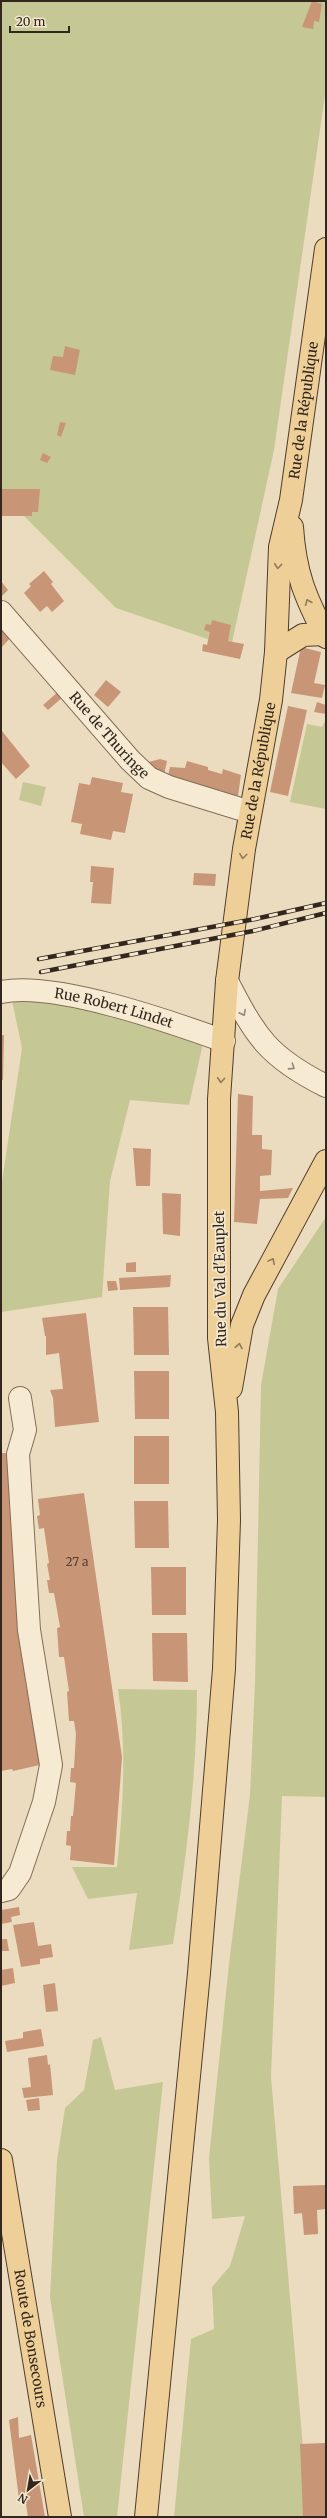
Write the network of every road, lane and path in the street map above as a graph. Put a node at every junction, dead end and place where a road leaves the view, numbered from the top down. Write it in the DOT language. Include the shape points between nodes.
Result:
graph roads {
  1 [pos="326,249"];
  2 [pos="291,500"];
  3 [pos="1,612"];
  4 [pos="325,636"];
  5 [pos="276,652"];
  6 [pos="250,812"];
  7 [pos="227,981"];
  8 [pos="1,992"];
  9 [pos="224,1041"];
  10 [pos="326,1086"];
  11 [pos="326,1161"];
  12 [pos="20,1398"];
  13 [pos="227,1412"];
  14 [pos="1,1891"];
  15 [pos="1,2160"];
  16 [pos="60,2517"];
  17 [pos="146,2517"];
  1 -- 2 [label="main road, Rue de la République"];
  4 -- 2 [label="main road, Rue de la République, one-way" via="309,604 295,563"];
  2 -- 5 [label="main road, Rue de la République, one-way" via="280,546"];
  3 -- 6 [label="street, Rue de Thuringe" via="130,760 149,778 169,787"];
  4 -- 5 [label="main road" via="303,635"];
  5 -- 6 [label="main road, Rue de la République" via="271,700"];
  6 -- 7 [label="main road, Rue de la République, one-way"];
  7 -- 9 [label="main road, Rue de la République"];
  7 -- 10 [label="street, one-way" via="249,1024 263,1042 286,1063"];
  8 -- 9 [label="street, Rue Robert Lindet" via="10,990 59,994 143,1014"];
  9 -- 13 [label="main road, Rue du Val d'Eauplet, one-way" via="219,1099 218,1338"];
  13 -- 11 [label="main road, Rue du Val d'Eauplet, one-way" via="242,1325 254,1295"];
  12 -- 14 [label="street" via="24,1430 18,1454 29,1630 51,1765 44,1802 20,1873 9,1889"];
  13 -- 17 [label="main road" via="229,1520 224,1669 199,1973"];
  15 -- 16 [label="main road, Route de Bonsecours"];
}
